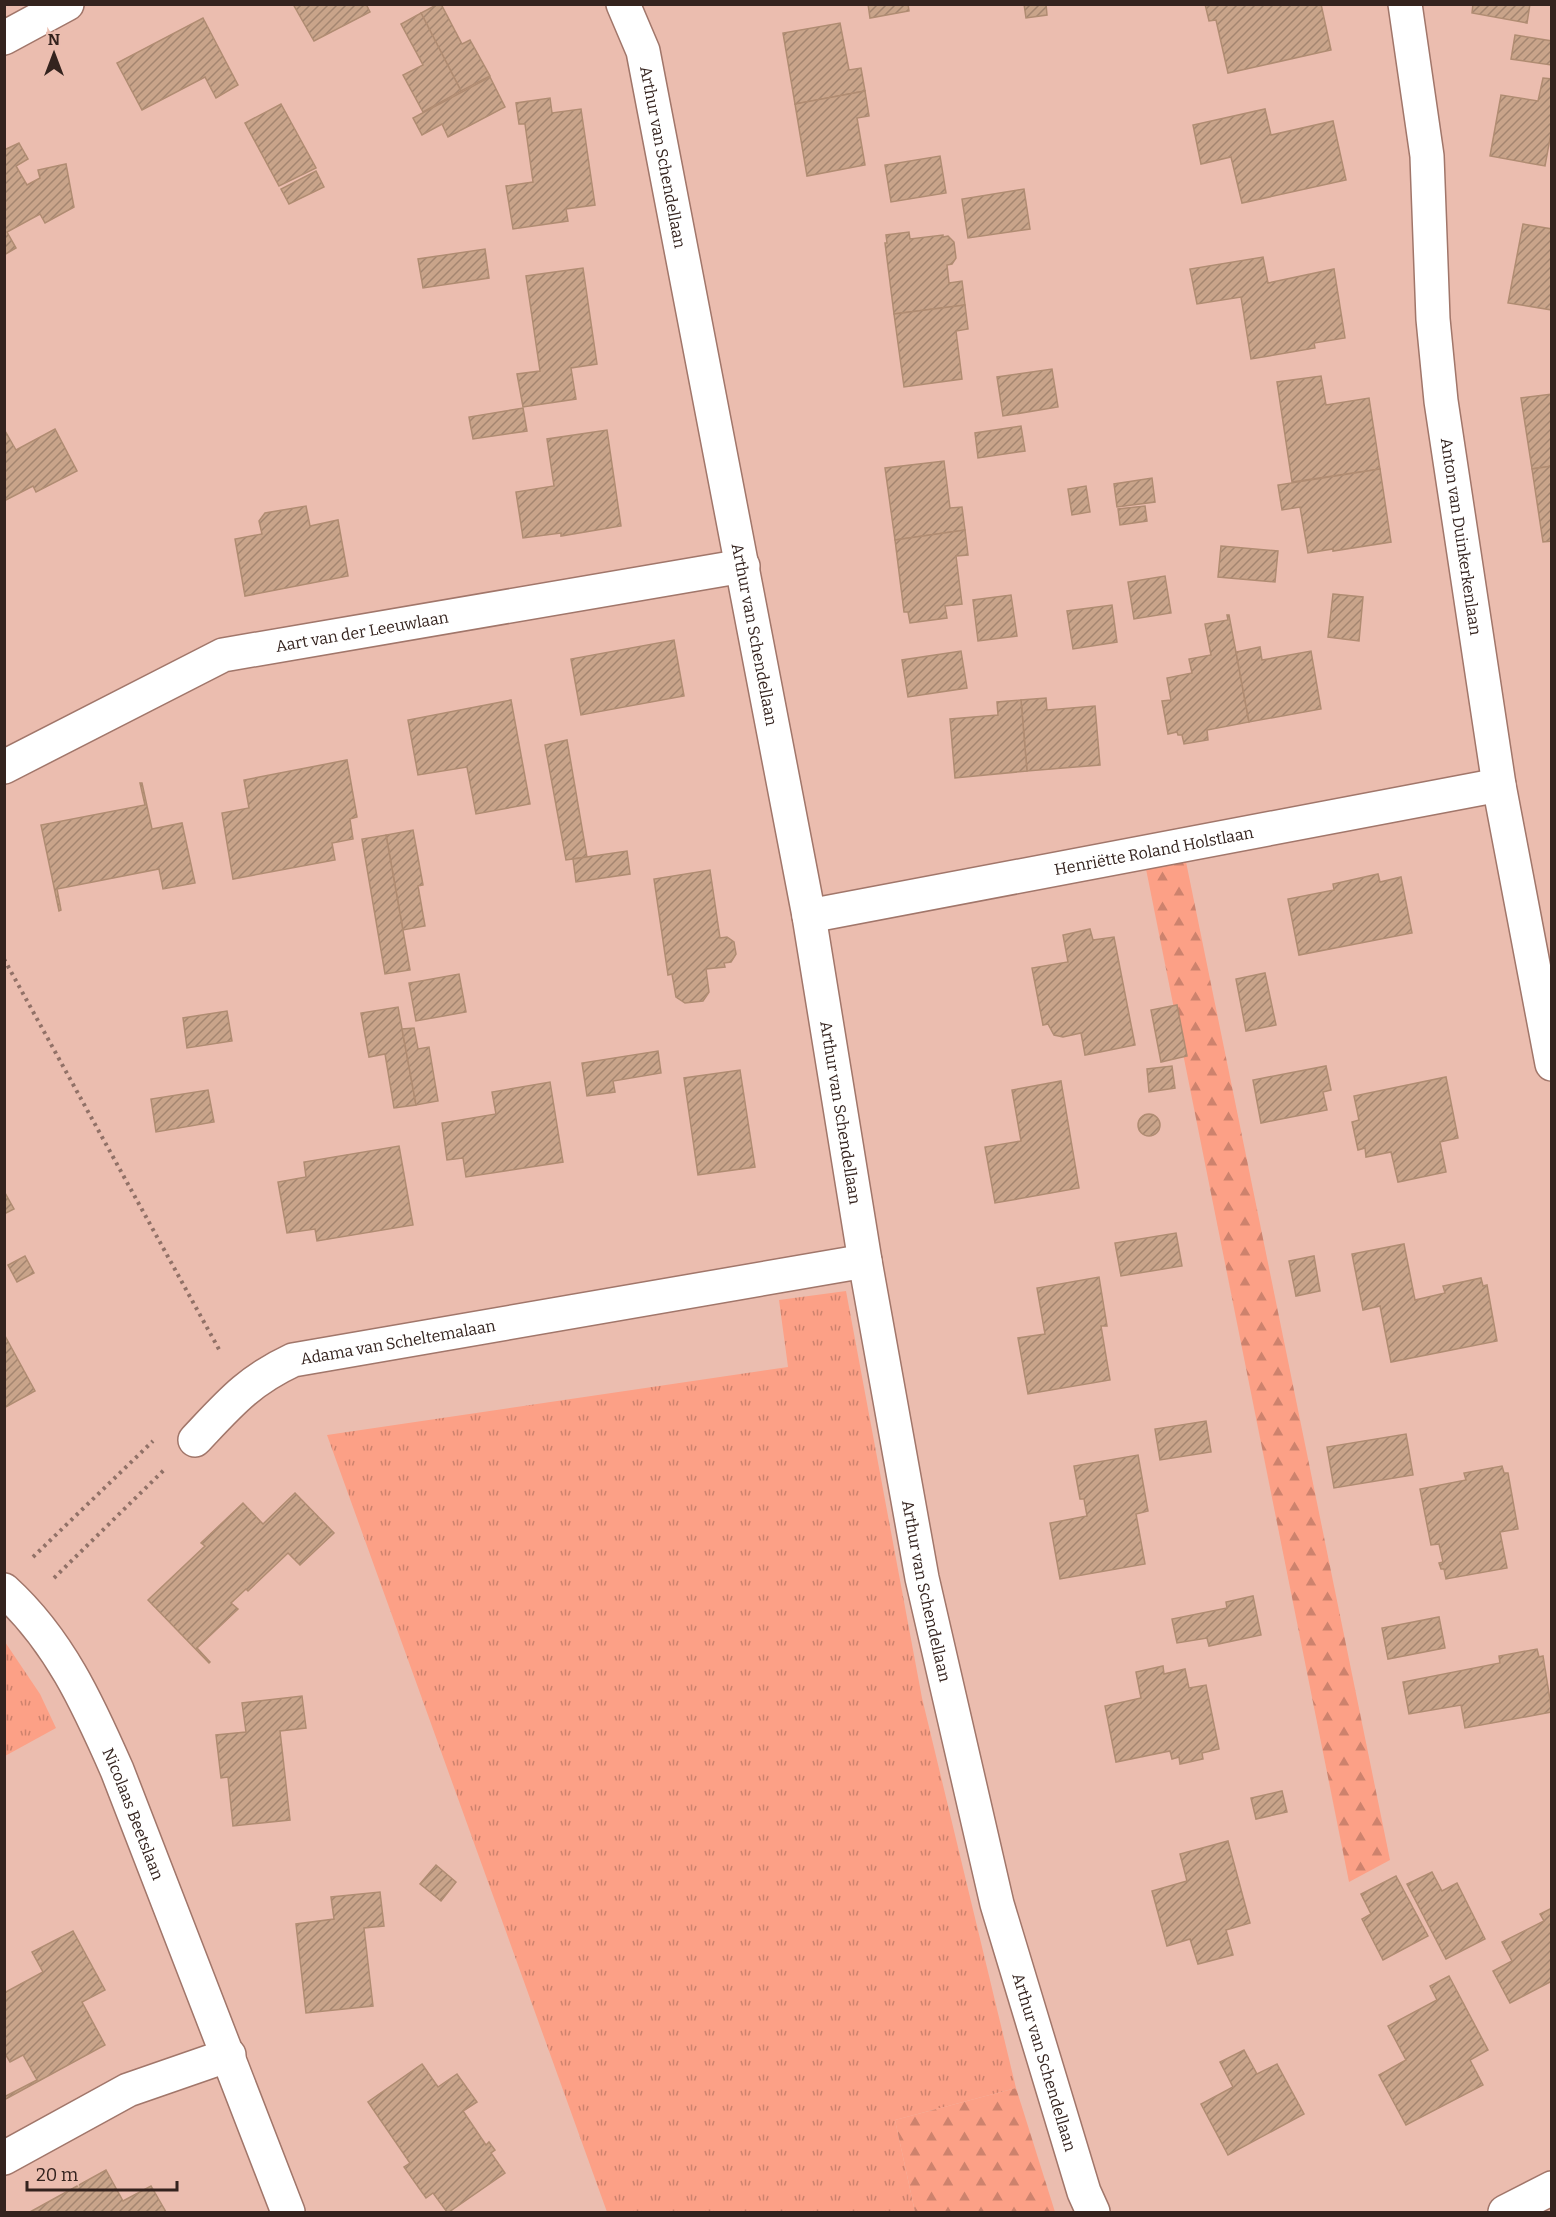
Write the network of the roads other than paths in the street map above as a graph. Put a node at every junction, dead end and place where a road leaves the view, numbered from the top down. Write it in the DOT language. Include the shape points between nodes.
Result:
graph roads {
  1 [pos="67,4"];
  2 [pos="623,4"];
  3 [pos="1405,4"];
  4 [pos="4,38"];
  5 [pos="743,566"];
  6 [pos="4,767"];
  7 [pos="1499,784"];
  8 [pos="809,916"];
  9 [pos="1551,1064"];
  10 [pos="865,1262"];
  11 [pos="195,1440"];
  12 [pos="14,1599"];
  13 [pos="229,2055"];
  14 [pos="4,2158"];
  15 [pos="1551,2188"];
  16 [pos="288,2212"];
  17 [pos="1093,2212"];
  18 [pos="1505,2212"];
  1 -- 4 [label="street"];
  2 -- 5 [label="street, Arthur van Schendellaan" via="643,51"];
  3 -- 7 [label="street, Anton van Duinkerkenlaan" via="1426,156 1436,359"];
  5 -- 6 [label="street, Aart van der Leeuwlaan" via="223,656"];
  5 -- 8 [label="street, Arthur van Schendellaan"];
  7 -- 8 [label="street, Henriëtte Roland Holstlaan"];
  7 -- 9 [label="street, Anton van Duinkerkenlaan"];
  8 -- 10 [label="street, Arthur van Schendellaan"];
  10 -- 11 [label="street, Adama van Scheltemalaan" via="293,1360 242,1390"];
  10 -- 17 [label="street, Arthur van Schendellaan" via="922,1578 997,1904"];
  12 -- 13 [label="street, Nicolaas Beetslaan" via="55,1647 89,1705"];
  13 -- 14 [label="street" via="128,2090"];
  13 -- 16 [label="street, Nicolaas Beetslaan"];
  15 -- 18 [label="street"];
}
